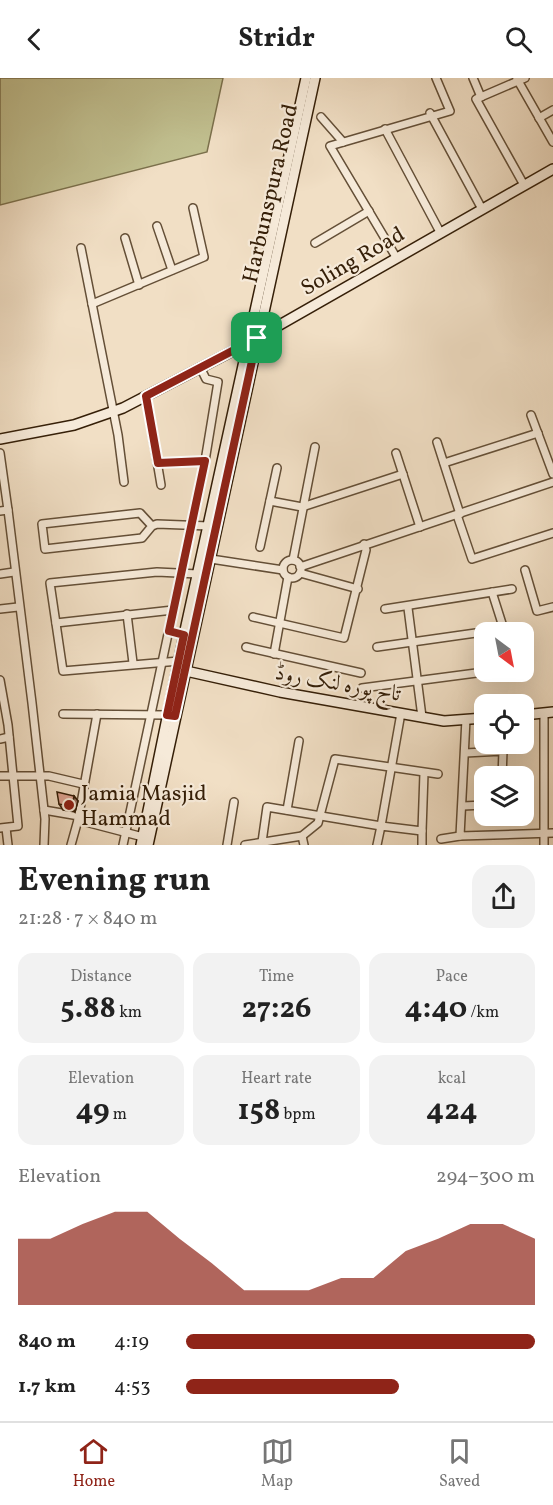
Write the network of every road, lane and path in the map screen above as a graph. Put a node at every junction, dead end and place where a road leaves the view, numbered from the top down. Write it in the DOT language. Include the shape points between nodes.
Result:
graph roads {
  1 [pos="306,78"];
  2 [pos="315,78"];
  3 [pos="436,78"];
  4 [pos="472,78"];
  5 [pos="520,79"];
  6 [pos="481,97"];
  7 [pos="553,110"];
  8 [pos="431,114"];
  9 [pos="321,117"];
  10 [pos="539,117"];
  11 [pos="385,129"];
  12 [pos="343,142"];
  13 [pos="553,142"];
  14 [pos="553,169"];
  15 [pos="524,185"];
  16 [pos="194,208"];
  17 [pos="482,208"];
  18 [pos="369,211"];
  19 [pos="158,226"];
  20 [pos="440,232"];
  21 [pos="125,238"];
  22 [pos="315,243"];
  23 [pos="81,248"];
  24 [pos="396,256"];
  25 [pos="172,270"];
  26 [pos="139,285"];
  27 [pos="92,304"];
  28 [pos="252,340"];
  29 [pos="200,367"];
  30 [pos="146,396"];
  31 [pos="113,412"];
  32 [pos="531,415"];
  33 [pos="538,433"];
  34 [pos="0,439"];
  35 [pos="437,442"];
  36 [pos="315,447"];
  37 [pos="0,453"];
  38 [pos="396,453"];
  39 [pos="205,461"];
  40 [pos="158,463"];
  41 [pos="444,463"];
  42 [pos="277,468"];
  43 [pos="403,474"];
  44 [pos="553,474"];
  45 [pos="124,482"];
  46 [pos="553,482"];
  47 [pos="161,485"];
  48 [pos="270,501"];
  49 [pos="302,507"];
  50 [pos="4,511"];
  51 [pos="458,515"];
  52 [pos="190,525"];
  53 [pos="152,526"];
  54 [pos="209,526"];
  55 [pos="420,527"];
  56 [pos="553,533"];
  57 [pos="364,544"];
  58 [pos="260,547"];
  59 [pos="211,559"];
  60 [pos="293,560"];
  61 [pos="283,570"];
  62 [pos="300,570"];
  63 [pos="525,570"];
  64 [pos="14,572"];
  65 [pos="181,572"];
  66 [pos="0,574"];
  67 [pos="198,574"];
  68 [pos="288,577"];
  69 [pos="358,589"];
  70 [pos="512,589"];
  71 [pos="492,592"];
  72 [pos="18,607"];
  73 [pos="553,607"];
  74 [pos="408,608"];
  75 [pos="0,609"];
  76 [pos="385,609"];
  77 [pos="173,610"];
  78 [pos="127,614"];
  79 [pos="253,617"];
  80 [pos="501,622"];
  81 [pos="56,623"];
  82 [pos="279,625"];
  83 [pos="169,631"];
  84 [pos="184,635"];
  85 [pos="474,635"];
  86 [pos="413,644"];
  87 [pos="246,647"];
  88 [pos="377,647"];
  89 [pos="274,654"];
  90 [pos="162,661"];
  91 [pos="179,661"];
  92 [pos="133,663"];
  93 [pos="186,671"];
  94 [pos="361,673"];
  95 [pos="474,674"];
  96 [pos="0,680"];
  97 [pos="418,682"];
  98 [pos="362,688"];
  99 [pos="401,713"];
  100 [pos="548,713"];
  101 [pos="63,714"];
  102 [pos="97,714"];
  103 [pos="152,715"];
  104 [pos="171,716"];
  105 [pos="422,717"];
  106 [pos="466,719"];
  107 [pos="474,719"];
  108 [pos="9,737"];
  109 [pos="0,739"];
  110 [pos="299,741"];
  111 [pos="145,748"];
  112 [pos="161,751"];
  113 [pos="465,753"];
  114 [pos="502,766"];
  115 [pos="390,767"];
  116 [pos="424,773"];
  117 [pos="438,774"];
  118 [pos="139,775"];
  119 [pos="13,776"];
  120 [pos="40,776"];
  121 [pos="0,777"];
  122 [pos="154,780"];
  123 [pos="83,784"];
  124 [pos="234,802"];
  125 [pos="474,805"];
  126 [pos="463,806"];
  127 [pos="44,810"];
  128 [pos="287,810"];
  129 [pos="321,817"];
  130 [pos="79,818"];
  131 [pos="381,826"];
  132 [pos="3,828"];
  133 [pos="422,831"];
  134 [pos="126,833"];
  135 [pos="544,833"];
  136 [pos="553,833"];
  137 [pos="302,836"];
  138 [pos="460,836"];
  139 [pos="441,839"];
  140 [pos="144,842"];
  141 [pos="262,842"];
  142 [pos="8,845"];
  143 [pos="44,845"];
  144 [pos="71,845"];
  145 [pos="123,845"];
  146 [pos="227,845"];
  147 [pos="245,845"];
  148 [pos="304,845"];
  149 [pos="377,845"];
  150 [pos="422,845"];
  151 [pos="544,845"];
  1 -- 28 [label="main road, Harbunspura Road"];
  2 -- 28 [label="main road, Harbunspura Road"];
  3 -- 8 [label="street" via="450,111"];
  4 -- 6 [label="street"];
  5 -- 6 [label="street"];
  5 -- 10 [label="street"];
  6 -- 15 [label="street" via="477,100"];
  7 -- 10 [label="street"];
  8 -- 11 [label="street"];
  8 -- 17 [label="street"];
  9 -- 12 [label="street"];
  10 -- 13 [label="street"];
  11 -- 12 [label="street"];
  11 -- 20 [label="street"];
  12 -- 18 [label="street" via="330,146"];
  14 -- 15 [label="main road, Soling Road"];
  15 -- 17 [label="main road, Soling Road"];
  16 -- 25 [label="street" via="204,257"];
  17 -- 20 [label="main road, Soling Road"];
  18 -- 22 [label="street"];
  18 -- 24 [label="street"];
  19 -- 25 [label="street"];
  20 -- 24 [label="main road, Soling Road"];
  21 -- 26 [label="street"];
  23 -- 27 [label="street"];
  24 -- 28 [label="main road, Soling Road"];
  25 -- 26 [label="street"];
  26 -- 27 [label="street"];
  27 -- 31 [label="street"];
  28 -- 29 [label="main road, Soling Road"];
  28 -- 54 [label="main road, Harbunspura Road"];
  28 -- 59 [label="main road, Harbunspura Road"];
  29 -- 30 [label="main road, Soling Road"];
  29 -- 39 [label="street" via="206,379 218,382"];
  30 -- 31 [label="main road, Soling Road"];
  30 -- 40 [label="street"];
  31 -- 34 [label="main road, Soling Road" via="63,428"];
  31 -- 45 [label="street"];
  32 -- 33 [label="street"];
  33 -- 41 [label="street"];
  33 -- 44 [label="street"];
  35 -- 41 [label="street"];
  36 -- 49 [label="street"];
  37 -- 50 [label="street"];
  38 -- 43 [label="street"];
  39 -- 40 [label="street"];
  39 -- 52 [label="street"];
  40 -- 47 [label="street"];
  41 -- 51 [label="street"];
  42 -- 48 [label="street"];
  43 -- 49 [label="street"];
  43 -- 55 [label="street"];
  46 -- 51 [label="street"];
  48 -- 49 [label="street"];
  48 -- 58 [label="street"];
  49 -- 60 [label="street"];
  50 -- 64 [label="street"];
  51 -- 55 [label="street"];
  51 -- 56 [label="street" via="472,559"];
  52 -- 53 [label="street"];
  52 -- 54 [label="street"];
  52 -- 65 [label="street"];
  53 -- 53 [label="street" via="142,538 45,549 42,524 140,513"];
  54 -- 67 [label="main road, Harbunspura Road"];
  55 -- 57 [label="street"];
  57 -- 62 [label="street"];
  57 -- 69 [label="street"];
  59 -- 61 [label="street"];
  59 -- 93 [label="main road, Harbunspura Road"];
  60 -- 61 [label="street" via="285,563"];
  60 -- 62 [label="street"];
  61 -- 68 [label="street"];
  62 -- 68 [label="street"];
  62 -- 69 [label="street"];
  63 -- 73 [label="street" via="537,611"];
  64 -- 66 [label="street"];
  64 -- 72 [label="street"];
  65 -- 67 [label="street"];
  65 -- 77 [label="street"];
  65 -- 81 [label="street" via="50,583"];
  67 -- 84 [label="main road, Harbunspura Road"];
  68 -- 82 [label="street"];
  69 -- 82 [label="street" via="344,638"];
  70 -- 71 [label="street"];
  71 -- 74 [label="street"];
  71 -- 80 [label="street"];
  72 -- 75 [label="street"];
  72 -- 120 [label="street"];
  74 -- 76 [label="street"];
  74 -- 86 [label="street"];
  77 -- 78 [label="street"];
  77 -- 83 [label="street"];
  78 -- 81 [label="street"];
  78 -- 92 [label="street"];
  79 -- 82 [label="street"];
  81 -- 92 [label="street" via="63,671"];
  82 -- 89 [label="street"];
  83 -- 84 [label="street"];
  83 -- 90 [label="street"];
  84 -- 91 [label="main road, Harbunspura Road"];
  85 -- 86 [label="street"];
  86 -- 88 [label="street"];
  86 -- 97 [label="street"];
  87 -- 89 [label="street"];
  89 -- 94 [label="street"];
  90 -- 91 [label="street"];
  90 -- 92 [label="street"];
  90 -- 103 [label="street"];
  91 -- 104 [label="main road, Harbunspura Road"];
  93 -- 99 [label="main road, تاج پورہ لنک روڈ"];
  93 -- 104 [label="main road, Harbunspura Road"];
  95 -- 97 [label="street"];
  96 -- 108 [label="street"];
  97 -- 98 [label="street"];
  97 -- 105 [label="street"];
  99 -- 105 [label="main road, تاج پورہ لنک روڈ"];
  99 -- 115 [label="street"];
  100 -- 135 [label="street"];
  101 -- 102 [label="street"];
  102 -- 103 [label="street"];
  102 -- 123 [label="street"];
  103 -- 104 [label="street"];
  103 -- 111 [label="street"];
  104 -- 112 [label="main road, Harbunspura Road"];
  104 -- 140 [label="main road, Harbunspura Road"];
  105 -- 106 [label="main road, تاج پورہ لنک روڈ"];
  106 -- 107 [label="main road, تاج پورہ لنک روڈ"];
  106 -- 113 [label="street"];
  108 -- 109 [label="street"];
  108 -- 119 [label="street"];
  110 -- 128 [label="street"];
  111 -- 112 [label="street"];
  111 -- 118 [label="street"];
  112 -- 122 [label="main road, Harbunspura Road"];
  113 -- 114 [label="street" via="503,751"];
  113 -- 126 [label="street"];
  115 -- 116 [label="street"];
  115 -- 129 [label="street" via="335,759"];
  115 -- 131 [label="street"];
  116 -- 117 [label="street"];
  116 -- 133 [label="street"];
  118 -- 122 [label="street"];
  118 -- 134 [label="street"];
  119 -- 120 [label="street"];
  119 -- 121 [label="street"];
  119 -- 132 [label="street" via="18,826"];
  120 -- 123 [label="street"];
  120 -- 127 [label="street"];
  122 -- 140 [label="main road, Harbunspura Road"];
  123 -- 130 [label="street"];
  124 -- 146 [label="street"];
  125 -- 126 [label="street"];
  126 -- 138 [label="street"];
  127 -- 130 [label="street"];
  127 -- 143 [label="street"];
  128 -- 129 [label="street"];
  128 -- 141 [label="street" via="267,807"];
  129 -- 131 [label="street"];
  129 -- 137 [label="street"];
  130 -- 134 [label="street"];
  130 -- 144 [label="street"];
  131 -- 133 [label="street"];
  131 -- 149 [label="street"];
  132 -- 142 [label="street"];
  133 -- 150 [label="street"];
  134 -- 140 [label="street"];
  134 -- 145 [label="street"];
  135 -- 136 [label="street"];
  135 -- 138 [label="street"];
  135 -- 151 [label="street"];
  137 -- 141 [label="street"];
  137 -- 148 [label="street"];
  138 -- 139 [label="street"];
  141 -- 147 [label="street"];
}
